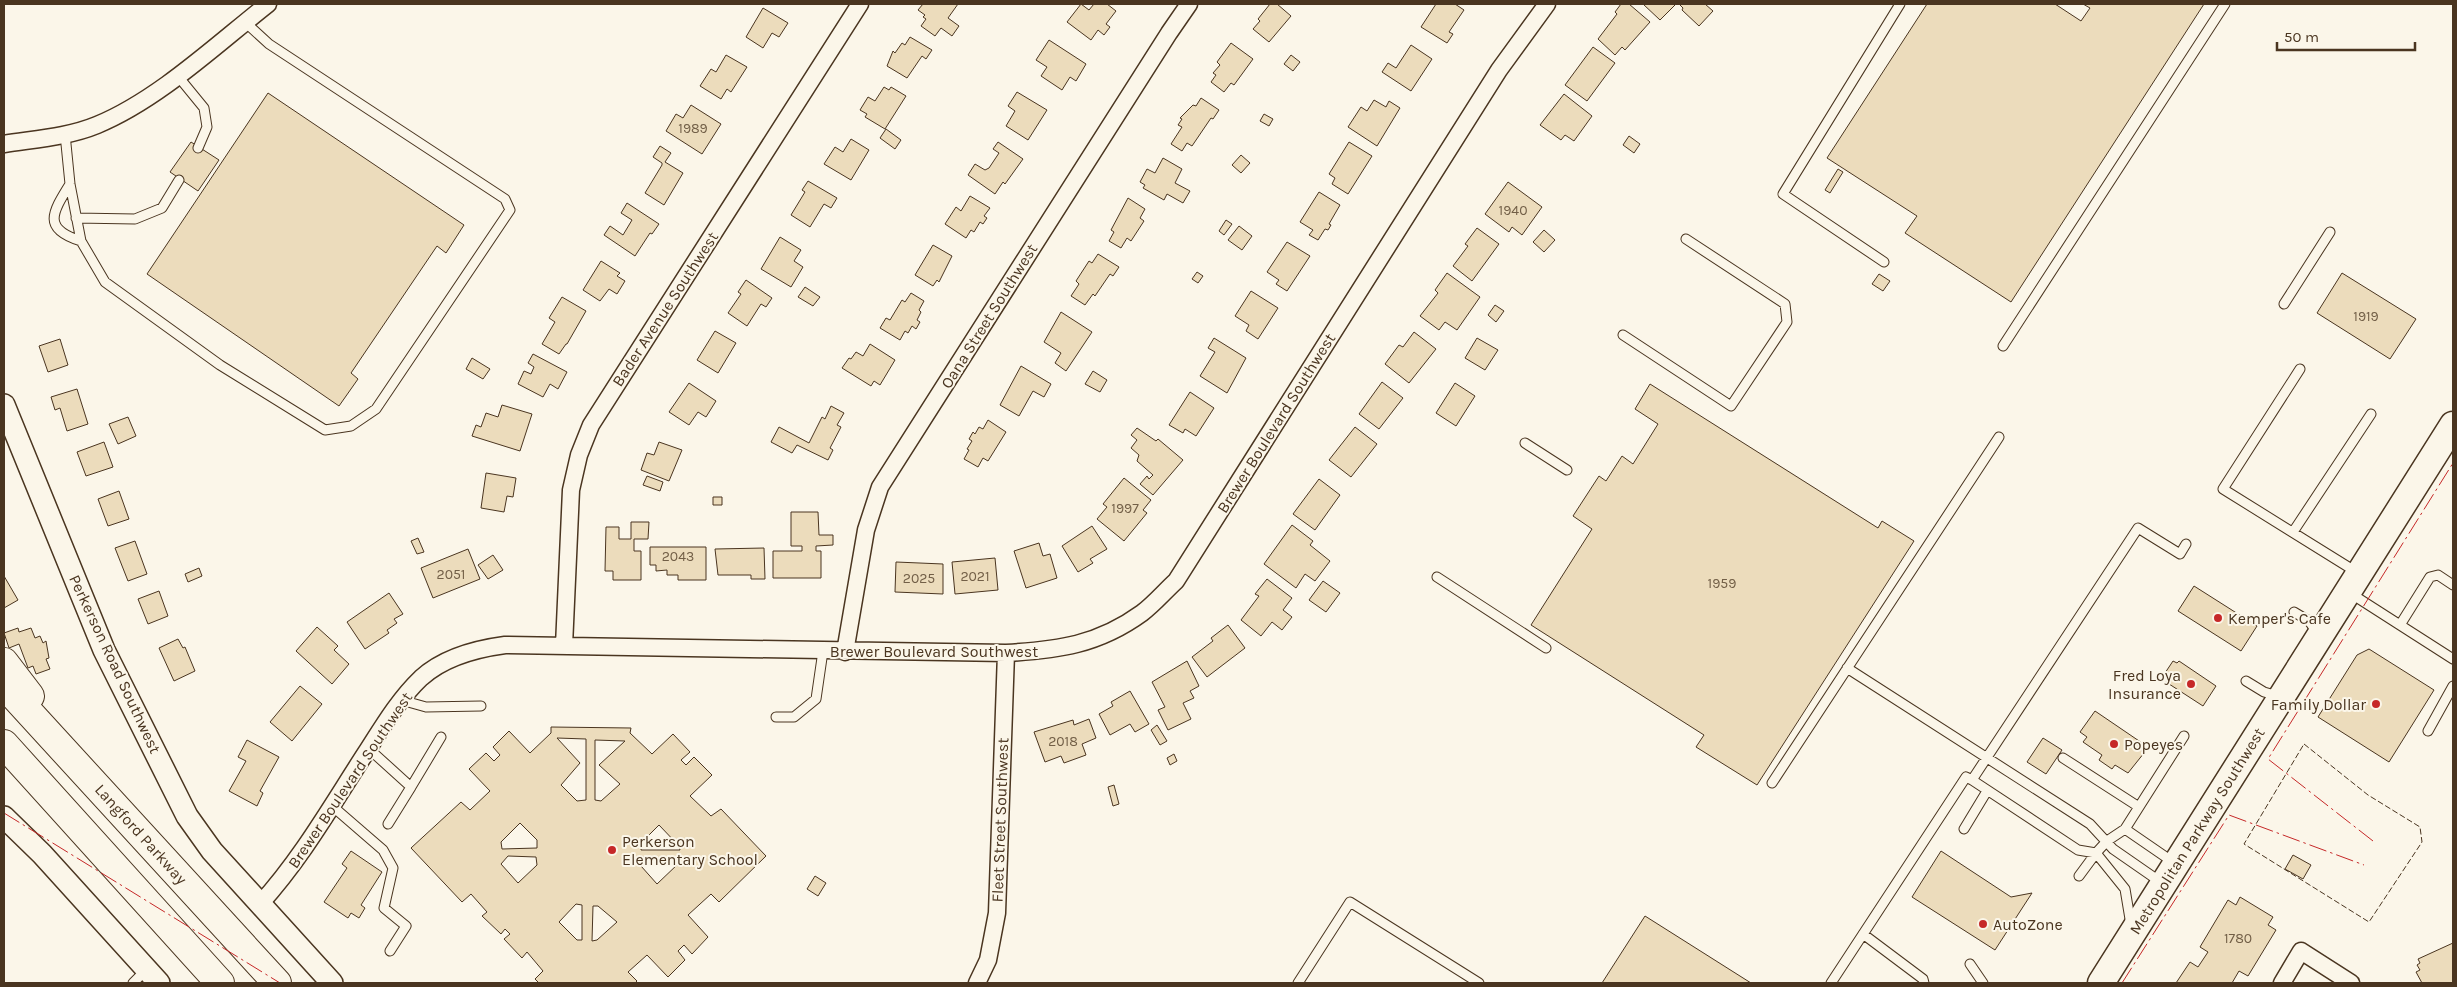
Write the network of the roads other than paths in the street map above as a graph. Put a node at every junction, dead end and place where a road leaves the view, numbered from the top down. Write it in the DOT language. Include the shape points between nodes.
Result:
graph roads {
  1 [pos="268,4"];
  2 [pos="860,4"];
  3 [pos="1190,4"];
  4 [pos="1546,4"];
  5 [pos="1900,4"];
  6 [pos="2225,4"];
  7 [pos="245,22"];
  8 [pos="177,75"];
  9 [pos="65,134"];
  10 [pos="4,144"];
  11 [pos="198,148"];
  12 [pos="179,180"];
  13 [pos="70,184"];
  14 [pos="76,218"];
  15 [pos="2330,232"];
  16 [pos="1686,239"];
  17 [pos="81,241"];
  18 [pos="1884,262"];
  19 [pos="2284,304"];
  20 [pos="1623,335"];
  21 [pos="2003,346"];
  22 [pos="2300,369"];
  23 [pos="4,405"];
  24 [pos="2370,414"];
  25 [pos="2453,424"];
  26 [pos="1999,437"];
  27 [pos="1525,443"];
  28 [pos="1567,470"];
  29 [pos="2293,532"];
  30 [pos="2186,544"];
  31 [pos="1437,577"];
  32 [pos="2353,583"];
  33 [pos="2453,585"];
  34 [pos="2294,612"];
  35 [pos="2400,625"];
  36 [pos="2320,636"];
  37 [pos="564,646"];
  38 [pos="1546,648"];
  39 [pos="823,651"];
  40 [pos="845,652"];
  41 [pos="1006,653"];
  42 [pos="2453,660"];
  43 [pos="4,662"];
  44 [pos="1847,668"];
  45 [pos="2246,681"];
  46 [pos="4,685"];
  47 [pos="2453,686"];
  48 [pos="2281,697"];
  49 [pos="402,700"];
  50 [pos="481,706"];
  51 [pos="776,717"];
  52 [pos="2428,731"];
  53 [pos="2184,736"];
  54 [pos="441,737"];
  55 [pos="4,744"];
  56 [pos="368,748"];
  57 [pos="2063,758"];
  58 [pos="1986,759"];
  59 [pos="1972,780"];
  60 [pos="1772,783"];
  61 [pos="99,787"];
  62 [pos="411,787"];
  63 [pos="1987,791"];
  64 [pos="331,805"];
  65 [pos="2139,808"];
  66 [pos="4,817"];
  67 [pos="388,824"];
  68 [pos="2125,828"];
  69 [pos="1964,830"];
  70 [pos="2107,841"];
  71 [pos="2096,853"];
  72 [pos="2169,874"];
  73 [pos="2079,876"];
  74 [pos="260,904"];
  75 [pos="1863,934"];
  76 [pos="2132,934"];
  77 [pos="390,951"];
  78 [pos="1970,964"];
  79 [pos="146,979"];
  80 [pos="220,983"];
  81 [pos="277,983"];
  82 [pos="332,983"];
  83 [pos="977,983"];
  84 [pos="1298,983"];
  85 [pos="1479,983"];
  86 [pos="1831,983"];
  87 [pos="1924,983"];
  88 [pos="1983,983"];
  89 [pos="2100,983"];
  90 [pos="2282,983"];
  91 [pos="2351,983"];
  1 -- 7 [label="street"];
  2 -- 37 [label="street, Bader Avenue Southwest" via="591,426 579,455 571,490"];
  3 -- 40 [label="street, Oana Street Southwest" via="1168,33 880,487 866,530"];
  4 -- 41 [label="street, Brewer Boulevard Southwest" via="1499,70 1176,581 1143,612 1101,637 1054,650"];
  5 -- 18 [label="lane" via="1783,194"];
  6 -- 21 [label="lane"];
  7 -- 8 [label="street"];
  7 -- 17 [label="lane" via="270,44 505,199 510,210 376,409 351,426 325,430 220,365 105,282"];
  8 -- 9 [label="street" via="152,95 97,125"];
  8 -- 11 [label="lane" via="204,108 207,127"];
  9 -- 10 [label="street"];
  9 -- 13 [label="lane"];
  12 -- 14 [label="lane" via="162,208 135,219"];
  13 -- 14 [label="lane"];
  13 -- 17 [label="lane" via="53,218 56,230"];
  14 -- 17 [label="lane"];
  15 -- 19 [label="lane"];
  16 -- 20 [label="lane" via="1786,304 1787,322 1731,406"];
  22 -- 29 [label="lane" via="2223,489"];
  23 -- 74 [label="street, Perkerson Road Southwest" via="104,650 187,816 212,851"];
  24 -- 29 [label="lane"];
  25 -- 32 [label="main road, Metropolitan Parkway Southwest"];
  26 -- 44 [label="lane"];
  27 -- 28 [label="lane"];
  29 -- 32 [label="lane"];
  30 -- 58 [label="lane" via="2180,554 2138,528"];
  31 -- 38 [label="lane"];
  32 -- 35 [label="lane"];
  32 -- 36 [label="main road, Metropolitan Parkway Southwest"];
  33 -- 35 [label="lane" via="2438,576 2430,577"];
  34 -- 36 [label="lane" via="2309,621"];
  35 -- 42 [label="lane"];
  36 -- 48 [label="main road, Metropolitan Parkway Southwest"];
  37 -- 39 [label="street, Brewer Boulevard Southwest"];
  37 -- 49 [label="street, Brewer Boulevard Southwest" via="480,648 442,664 422,677"];
  39 -- 40 [label="street, Brewer Boulevard Southwest"];
  39 -- 51 [label="lane" via="816,699 794,717"];
  40 -- 41 [label="street, Brewer Boulevard Southwest"];
  41 -- 83 [label="street, Fleet Street Southwest" via="998,913 988,960"];
  43 -- 61 [label="highway"];
  44 -- 58 [label="lane"];
  44 -- 60 [label="lane"];
  45 -- 48 [label="lane" via="2264,692"];
  46 -- 61 [label="highway, Langford Parkway"];
  47 -- 52 [label="lane"];
  48 -- 72 [label="main road, Metropolitan Parkway Southwest"];
  49 -- 50 [label="lane" via="426,707"];
  49 -- 56 [label="street, Brewer Boulevard Southwest"];
  53 -- 65 [label="lane"];
  54 -- 62 [label="lane"];
  55 -- 80 [label="highway"];
  56 -- 62 [label="lane"];
  56 -- 64 [label="street, Brewer Boulevard Southwest"];
  57 -- 65 [label="lane"];
  58 -- 59 [label="lane"];
  58 -- 70 [label="lane" via="2090,824"];
  59 -- 63 [label="lane"];
  59 -- 75 [label="lane" via="1966,777"];
  61 -- 81 [label="highway, Langford Parkway"];
  62 -- 67 [label="lane"];
  63 -- 69 [label="lane"];
  63 -- 71 [label="lane" via="2078,850"];
  64 -- 74 [label="street, Brewer Boulevard Southwest" via="284,878"];
  64 -- 77 [label="lane" via="383,850 393,868 384,908 406,926"];
  65 -- 68 [label="lane"];
  66 -- 79 [label="street" via="42,854"];
  68 -- 70 [label="lane"];
  68 -- 72 [label="lane"];
  70 -- 71 [label="lane"];
  70 -- 72 [label="lane" via="2113,849"];
  71 -- 73 [label="lane"];
  71 -- 76 [label="lane" via="2125,889"];
  72 -- 76 [label="main road, Metropolitan Parkway Southwest"];
  74 -- 82 [label="street, Perkerson Road Southwest"];
  75 -- 86 [label="lane"];
  75 -- 87 [label="lane"];
  76 -- 89 [label="main road, Metropolitan Parkway Southwest"];
  78 -- 88 [label="lane"];
  84 -- 85 [label="lane" via="1350,902"];
  90 -- 91 [label="street" via="2301,951"];
}
